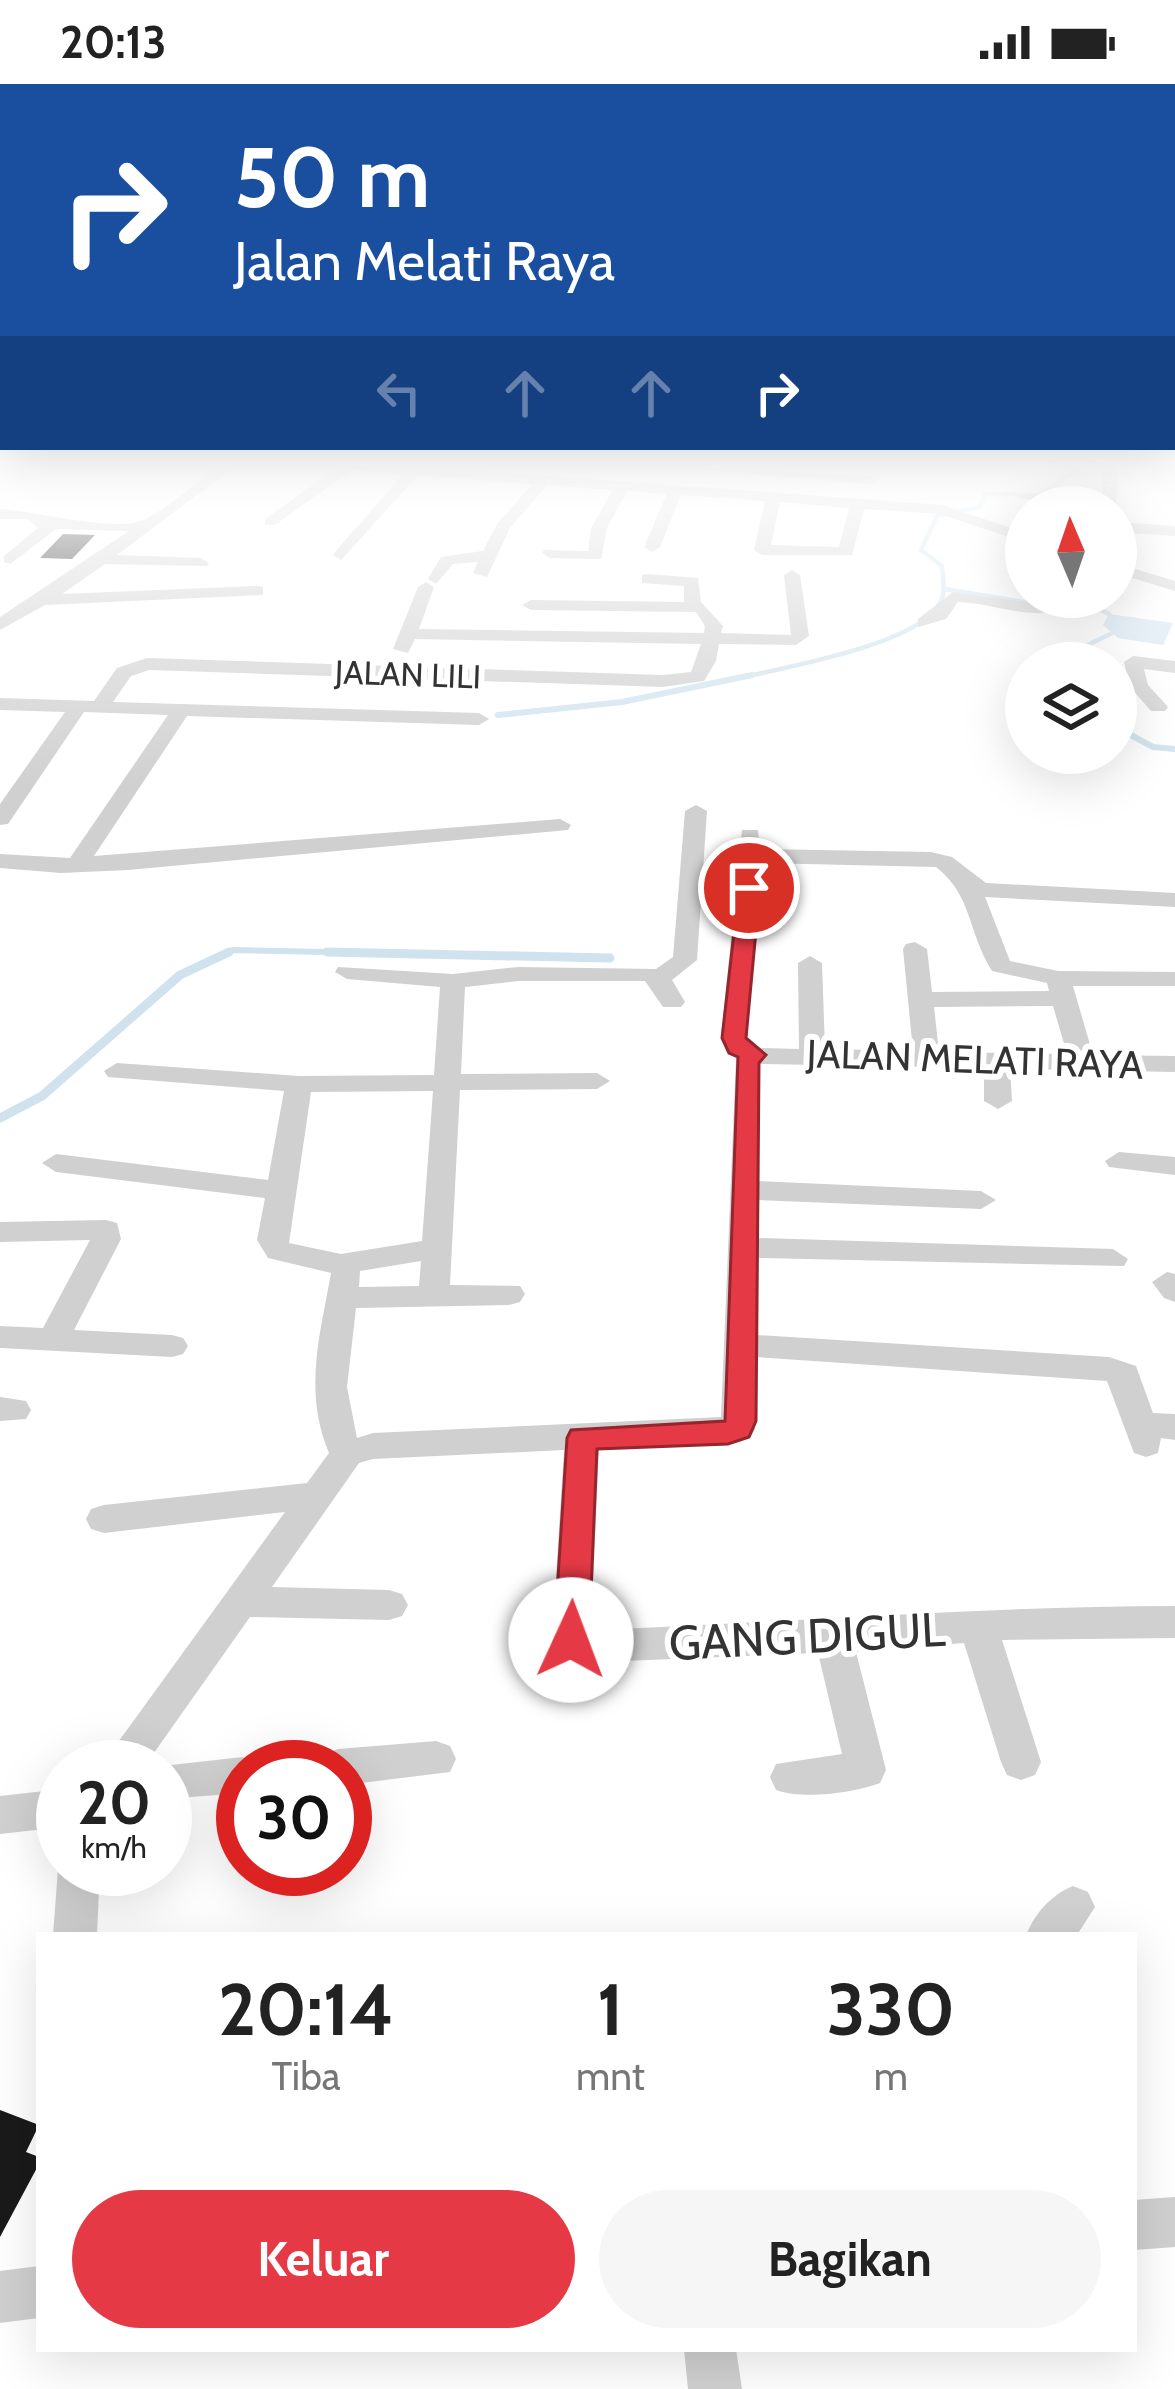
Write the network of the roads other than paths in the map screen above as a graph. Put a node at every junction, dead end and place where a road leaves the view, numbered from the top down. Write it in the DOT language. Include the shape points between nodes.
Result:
graph roads {
  1 [pos="83,572"];
  2 [pos="439,572"];
  3 [pos="1137,574"];
  4 [pos="792,575"];
  5 [pos="648,579"];
  6 [pos="1175,586"];
  7 [pos="257,591"];
  8 [pos="43,600"];
  9 [pos="531,605"];
  10 [pos="693,605"];
  11 [pos="1005,605"];
  12 [pos="924,623"];
  13 [pos="0,625"];
  14 [pos="408,634"];
  15 [pos="709,641"];
  16 [pos="1175,667"];
  17 [pos="392,674"];
  18 [pos="0,704"];
  19 [pos="89,707"];
  20 [pos="1158,707"];
  21 [pos="182,710"];
  22 [pos="376,716"];
  23 [pos="479,719"];
  24 [pos="696,811"];
  25 [pos="0,819"];
  26 [pos="560,825"];
  27 [pos="0,861"];
  28 [pos="78,863"];
  29 [pos="970,885"];
  30 [pos="1175,900"];
  31 [pos="915,949"];
  32 [pos="810,963"];
  33 [pos="346,971"];
  34 [pos="659,978"];
  35 [pos="1175,979"];
  36 [pos="453,981"];
  37 [pos="1062,988"];
  38 [pos="933,999"];
  39 [pos="672,1002"];
  40 [pos="812,1054"];
  41 [pos="754,1055"];
  42 [pos="927,1060"];
  43 [pos="997,1061"];
  44 [pos="1082,1061"];
  45 [pos="1175,1064"];
  46 [pos="117,1071"];
  47 [pos="444,1081"];
  48 [pos="597,1081"];
  49 [pos="299,1084"];
  50 [pos="998,1101"];
  51 [pos="1119,1161"];
  52 [pos="56,1162"];
  53 [pos="1175,1166"];
  54 [pos="746,1190"];
  55 [pos="280,1191"];
  56 [pos="981,1200"];
  57 [pos="0,1232"];
  58 [pos="742,1248"];
  59 [pos="436,1250"];
  60 [pos="1113,1258"];
  61 [pos="341,1264"];
  62 [pos="509,1294"];
  63 [pos="434,1297"];
  64 [pos="342,1298"];
  65 [pos="0,1337"];
  66 [pos="52,1340"];
  67 [pos="743,1345"];
  68 [pos="172,1346"];
  69 [pos="1154,1432"];
  70 [pos="582,1438"];
  71 [pos="346,1454"];
  72 [pos="317,1496"];
  73 [pos="104,1519"];
  74 [pos="242,1601"];
  75 [pos="388,1605"];
  76 [pos="1175,1622"];
  77 [pos="978,1626"];
  78 [pos="833,1636"];
  79 [pos="140,1740"];
  80 [pos="436,1759"];
  81 [pos="1021,1762"];
  82 [pos="372,1764"];
  83 [pos="790,1777"];
  84 [pos="36,1811"];
  85 [pos="0,1815"];
  86 [pos="77,1896"];
  87 [pos="75,1932"];
  88 [pos="1175,2222"];
  89 [pos="1137,2225"];
  90 [pos="36,2292"];
  91 [pos="0,2297"];
  92 [pos="710,2352"];
  93 [pos="715,2389"];
  1 -- 8 [label="street"];
  2 -- 14 [label="street"];
  3 -- 6 [label="street"];
  4 -- 15 [label="street" via="800,638"];
  5 -- 10 [label="street" via="692,582"];
  7 -- 8 [label="street"];
  8 -- 13 [label="street"];
  9 -- 10 [label="street"];
  10 -- 15 [label="street" via="710,616"];
  11 -- 12 [label="street" via="952,597"];
  14 -- 15 [label="street"];
  14 -- 17 [label="street"];
  15 -- 17 [label="street, JALAN LILI" via="700,674 678,681"];
  16 -- 20 [label="street" via="1134,653 1138,688"];
  17 -- 19 [label="street, JALAN LILI" via="136,665"];
  17 -- 22 [label="street"];
  18 -- 19 [label="street"];
  19 -- 21 [label="street"];
  19 -- 25 [label="street"];
  21 -- 22 [label="street"];
  21 -- 28 [label="street"];
  22 -- 23 [label="street"];
  24 -- 34 [label="street" via="685,960"];
  26 -- 28 [label="street"];
  27 -- 28 [label="street"];
  29 -- 30 [label="street"];
  29 -- 37 [label="street" via="1001,967"];
  29 -- 41 [label="street" via="944,862 750,845 734,1038"];
  31 -- 42 [label="street"];
  32 -- 40 [label="street"];
  33 -- 36 [label="street"];
  34 -- 36 [label="street" via="518,974"];
  34 -- 39 [label="street"];
  35 -- 37 [label="street"];
  36 -- 47 [label="street"];
  37 -- 38 [label="street"];
  37 -- 44 [label="street"];
  40 -- 41 [label="street, JALAN MELATI RAYA"];
  40 -- 42 [label="street, JALAN MELATI RAYA"];
  41 -- 54 [label="street, JALAN MELATI RAYA" via="747,1061"];
  42 -- 43 [label="street, JALAN MELATI RAYA"];
  43 -- 44 [label="street, JALAN MELATI RAYA"];
  43 -- 50 [label="street"];
  44 -- 45 [label="street, JALAN MELATI RAYA"];
  46 -- 49 [label="street"];
  47 -- 48 [label="street"];
  47 -- 49 [label="street"];
  47 -- 59 [label="street"];
  49 -- 55 [label="street"];
  51 -- 53 [label="street"];
  52 -- 55 [label="street"];
  54 -- 56 [label="street"];
  54 -- 58 [label="street, JALAN MELATI RAYA"];
  55 -- 61 [label="street" via="272,1240 279,1251"];
  57 -- 66 [label="street" via="106,1230"];
  58 -- 60 [label="street"];
  58 -- 67 [label="street, JALAN MELATI RAYA"];
  59 -- 61 [label="street"];
  59 -- 63 [label="street"];
  61 -- 64 [label="street"];
  62 -- 63 [label="street"];
  63 -- 64 [label="street"];
  64 -- 71 [label="street" via="328,1401"];
  65 -- 66 [label="street"];
  66 -- 68 [label="street"];
  67 -- 69 [label="street" via="1109,1369 1124,1373"];
  67 -- 70 [label="street, JALAN MELATI RAYA" via="738,1429"];
  70 -- 71 [label="street, JALAN MELATI RAYA" via="373,1446"];
  70 -- 78 [label="street, GANG DIGUL" via="576,1647"];
  71 -- 72 [label="street"];
  72 -- 73 [label="street"];
  72 -- 74 [label="street"];
  74 -- 75 [label="street"];
  74 -- 79 [label="street"];
  76 -- 77 [label="street, GANG DIGUL"];
  77 -- 78 [label="street, GANG DIGUL"];
  77 -- 81 [label="street"];
  78 -- 83 [label="street" via="866,1770"];
  80 -- 82 [label="street"];
  84 -- 85 [label="street"];
  86 -- 87 [label="street"];
  88 -- 89 [label="street"];
  90 -- 91 [label="street"];
  92 -- 93 [label="street"];
}
